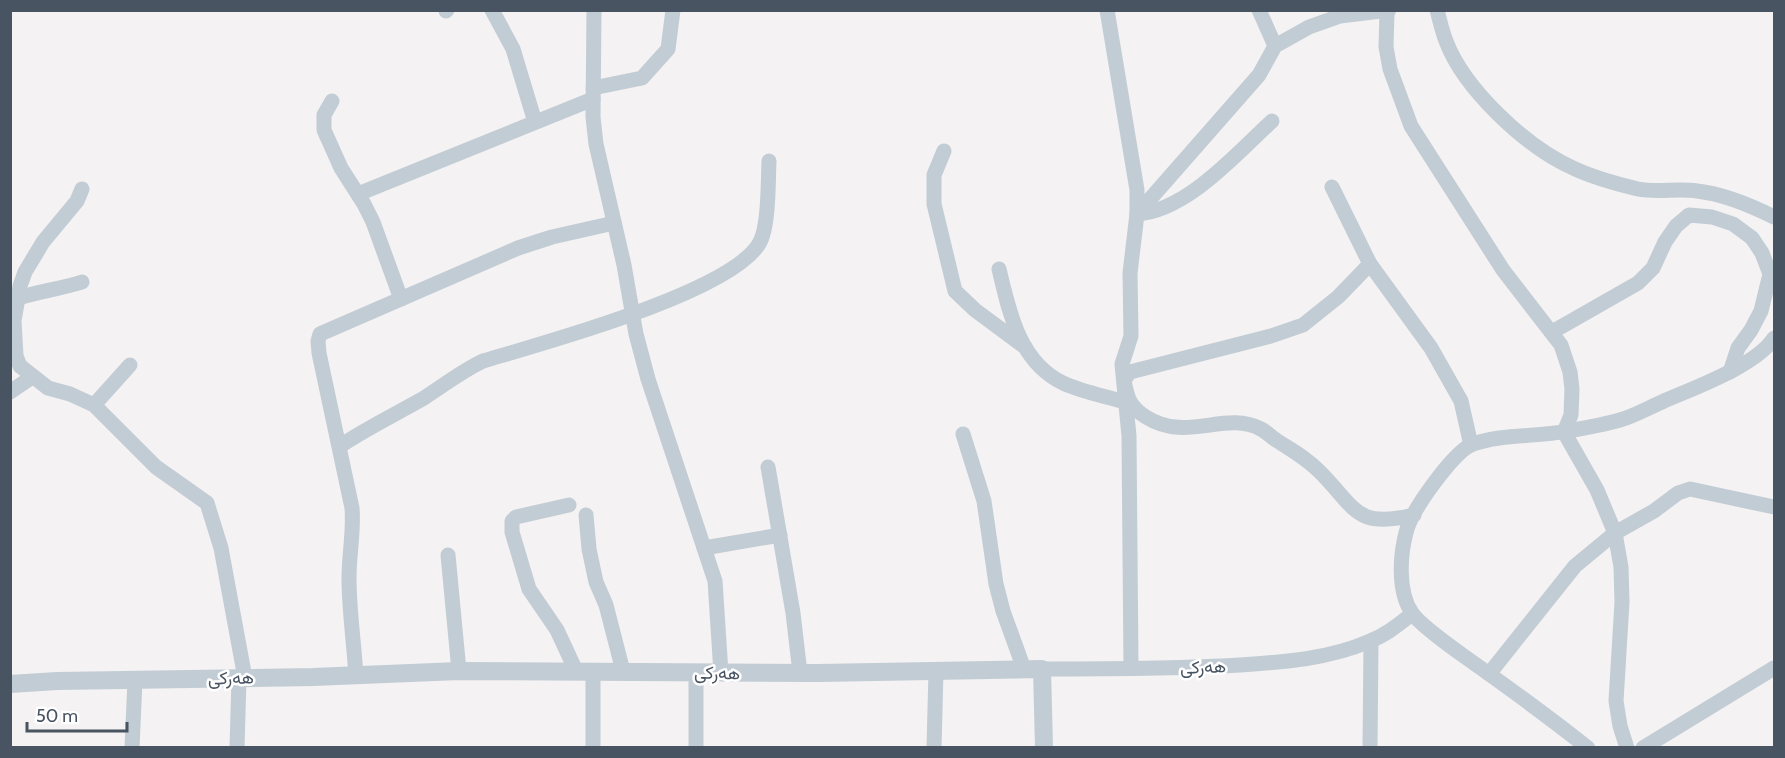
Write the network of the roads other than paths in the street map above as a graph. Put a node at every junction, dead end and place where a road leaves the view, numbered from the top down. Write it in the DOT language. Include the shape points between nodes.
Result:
graph roads {
  1 [pos="492,10"];
  2 [pos="594,10"];
  3 [pos="673,10"];
  4 [pos="1107,10"];
  5 [pos="1259,10"];
  6 [pos="1437,10"];
  7 [pos="1364,11"];
  8 [pos="1388,11"];
  9 [pos="1275,46"];
  10 [pos="593,93"];
  11 [pos="332,101"];
  12 [pos="1272,121"];
  13 [pos="535,122"];
  14 [pos="944,151"];
  15 [pos="769,161"];
  16 [pos="1332,187"];
  17 [pos="82,189"];
  18 [pos="358,194"];
  19 [pos="1137,214"];
  20 [pos="1774,217"];
  21 [pos="614,223"];
  22 [pos="1370,264"];
  23 [pos="999,269"];
  24 [pos="82,282"];
  25 [pos="19,298"];
  26 [pos="401,298"];
  27 [pos="632,314"];
  28 [pos="12,321"];
  29 [pos="1552,332"];
  30 [pos="1774,338"];
  31 [pos="1025,347"];
  32 [pos="130,364"];
  33 [pos="1730,372"];
  34 [pos="32,377"];
  35 [pos="1124,380"];
  36 [pos="10,392"];
  37 [pos="1125,402"];
  38 [pos="94,405"];
  39 [pos="1564,432"];
  40 [pos="963,434"];
  41 [pos="1471,445"];
  42 [pos="340,446"];
  43 [pos="768,467"];
  44 [pos="568,505"];
  45 [pos="1774,507"];
  46 [pos="1414,514"];
  47 [pos="586,515"];
  48 [pos="1615,533"];
  49 [pos="780,535"];
  50 [pos="704,548"];
  51 [pos="448,555"];
  52 [pos="1413,614"];
  53 [pos="1371,641"];
  54 [pos="1131,668"];
  55 [pos="1774,668"];
  56 [pos="1033,669"];
  57 [pos="459,671"];
  58 [pos="584,671"];
  59 [pos="623,671"];
  60 [pos="936,671"];
  61 [pos="696,672"];
  62 [pos="721,673"];
  63 [pos="800,673"];
  64 [pos="1489,674"];
  65 [pos="356,676"];
  66 [pos="242,678"];
  67 [pos="135,680"];
  68 [pos="10,684"];
  69 [pos="132,747"];
  70 [pos="237,747"];
  71 [pos="593,747"];
  72 [pos="696,747"];
  73 [pos="934,747"];
  74 [pos="1044,747"];
  75 [pos="1370,747"];
  76 [pos="1588,747"];
  77 [pos="1627,747"];
  78 [pos="1644,747"];
  1 -- 13 [label="street" via="513,49"];
  2 -- 10 [label="street"];
  3 -- 10 [label="street" via="668,49 642,78"];
  4 -- 19 [label="street" via="1137,190"];
  5 -- 9 [label="street"];
  6 -- 20 [label="street" via="1446,42 1463,73 1489,105 1544,151 1573,168 1640,189 1698,191 1748,204"];
  7 -- 8 [label="street"];
  7 -- 9 [label="street" via="1308,27"];
  8 -- 29 [label="street" via="1386,47 1390,69 1411,126 1503,270"];
  9 -- 19 [label="street" via="1259,75"];
  10 -- 13 [label="street"];
  10 -- 21 [label="street" via="596,144"];
  11 -- 18 [label="street" via="324,115 324,130"];
  12 -- 19 [label="street" via="1220,169 1174,204"];
  13 -- 18 [label="street"];
  14 -- 31 [label="street" via="934,175 934,204 955,291"];
  15 -- 27 [label="street" via="764,230 753,251 713,280"];
  16 -- 22 [label="street"];
  17 -- 25 [label="street" via="33,258"];
  18 -- 26 [label="street" via="373,222"];
  19 -- 35 [label="street" via="1130,273 1131,336 1122,364"];
  21 -- 26 [label="street" via="518,248"];
  21 -- 27 [label="street"];
  22 -- 35 [label="street" via="1303,325 1130,372"];
  22 -- 41 [label="street" via="1431,348 1461,400"];
  23 -- 31 [label="street" via="1010,316"];
  24 -- 25 [label="street"];
  25 -- 28 [label="street"];
  26 -- 42 [label="street" via="320,334 319,353"];
  27 -- 42 [label="street" via="483,361"];
  27 -- 50 [label="street" via="648,379"];
  28 -- 34 [label="street" via="16,356"];
  29 -- 33 [label="street" via="1638,284 1653,268 1676,226 1689,215 1712,217 1733,224 1752,238 1770,274 1761,311 1738,348"];
  29 -- 39 [label="street" via="1570,372 1571,415"];
  30 -- 33 [label="street" via="1768,348"];
  31 -- 37 [label="street" via="1042,369 1062,382"];
  32 -- 38 [label="street"];
  33 -- 39 [label="street" via="1621,420"];
  34 -- 36 [label="street"];
  34 -- 38 [label="street"];
  35 -- 37 [label="street"];
  35 -- 46 [label="street" via="1127,398 1138,412 1152,420 1175,428 1250,424 1299,454 1356,512 1372,518 1394,519"];
  37 -- 54 [label="street" via="1129,436"];
  38 -- 66 [label="street" via="156,467 207,503 221,548"];
  39 -- 41 [label="street"];
  39 -- 48 [label="street" via="1597,490"];
  40 -- 56 [label="street" via="984,501 1001,602"];
  41 -- 46 [label="street" via="1447,466"];
  42 -- 65 [label="street" via="354,521 349,579"];
  43 -- 49 [label="street"];
  44 -- 58 [label="street" via="516,517 512,532 529,589"];
  45 -- 48 [label="street" via="1690,489"];
  46 -- 52 [label="street" via="1407,527 1402,578"];
  47 -- 59 [label="street" via="596,582"];
  48 -- 64 [label="street" via="1575,566"];
  48 -- 77 [label="street" via="1622,602 1616,701"];
  49 -- 50 [label="street"];
  49 -- 63 [label="street"];
  50 -- 62 [label="street" via="715,581"];
  51 -- 57 [label="street"];
  52 -- 53 [label="street, هەرکی"];
  52 -- 64 [label="street"];
  53 -- 54 [label="street, هەرکی" via="1334,654 1278,662"];
  53 -- 75 [label="street"];
  54 -- 56 [label="street, هەرکی"];
  55 -- 78 [label="street"];
  56 -- 60 [label="street, هەرکی"];
  56 -- 74 [label="street"];
  57 -- 58 [label="street, هەرکی"];
  57 -- 65 [label="street, هەرکی"];
  58 -- 59 [label="street, هەرکی"];
  58 -- 71 [label="street"];
  59 -- 61 [label="street, هەرکی"];
  60 -- 63 [label="street, هەرکی"];
  60 -- 73 [label="street"];
  61 -- 62 [label="street, هەرکی"];
  61 -- 72 [label="street"];
  62 -- 63 [label="street, هەرکی"];
  64 -- 76 [label="street"];
  65 -- 66 [label="street, هەرکی"];
  66 -- 67 [label="street, هەرکی"];
  66 -- 70 [label="street"];
  67 -- 68 [label="street, هەرکی"];
  67 -- 69 [label="street"];
}
